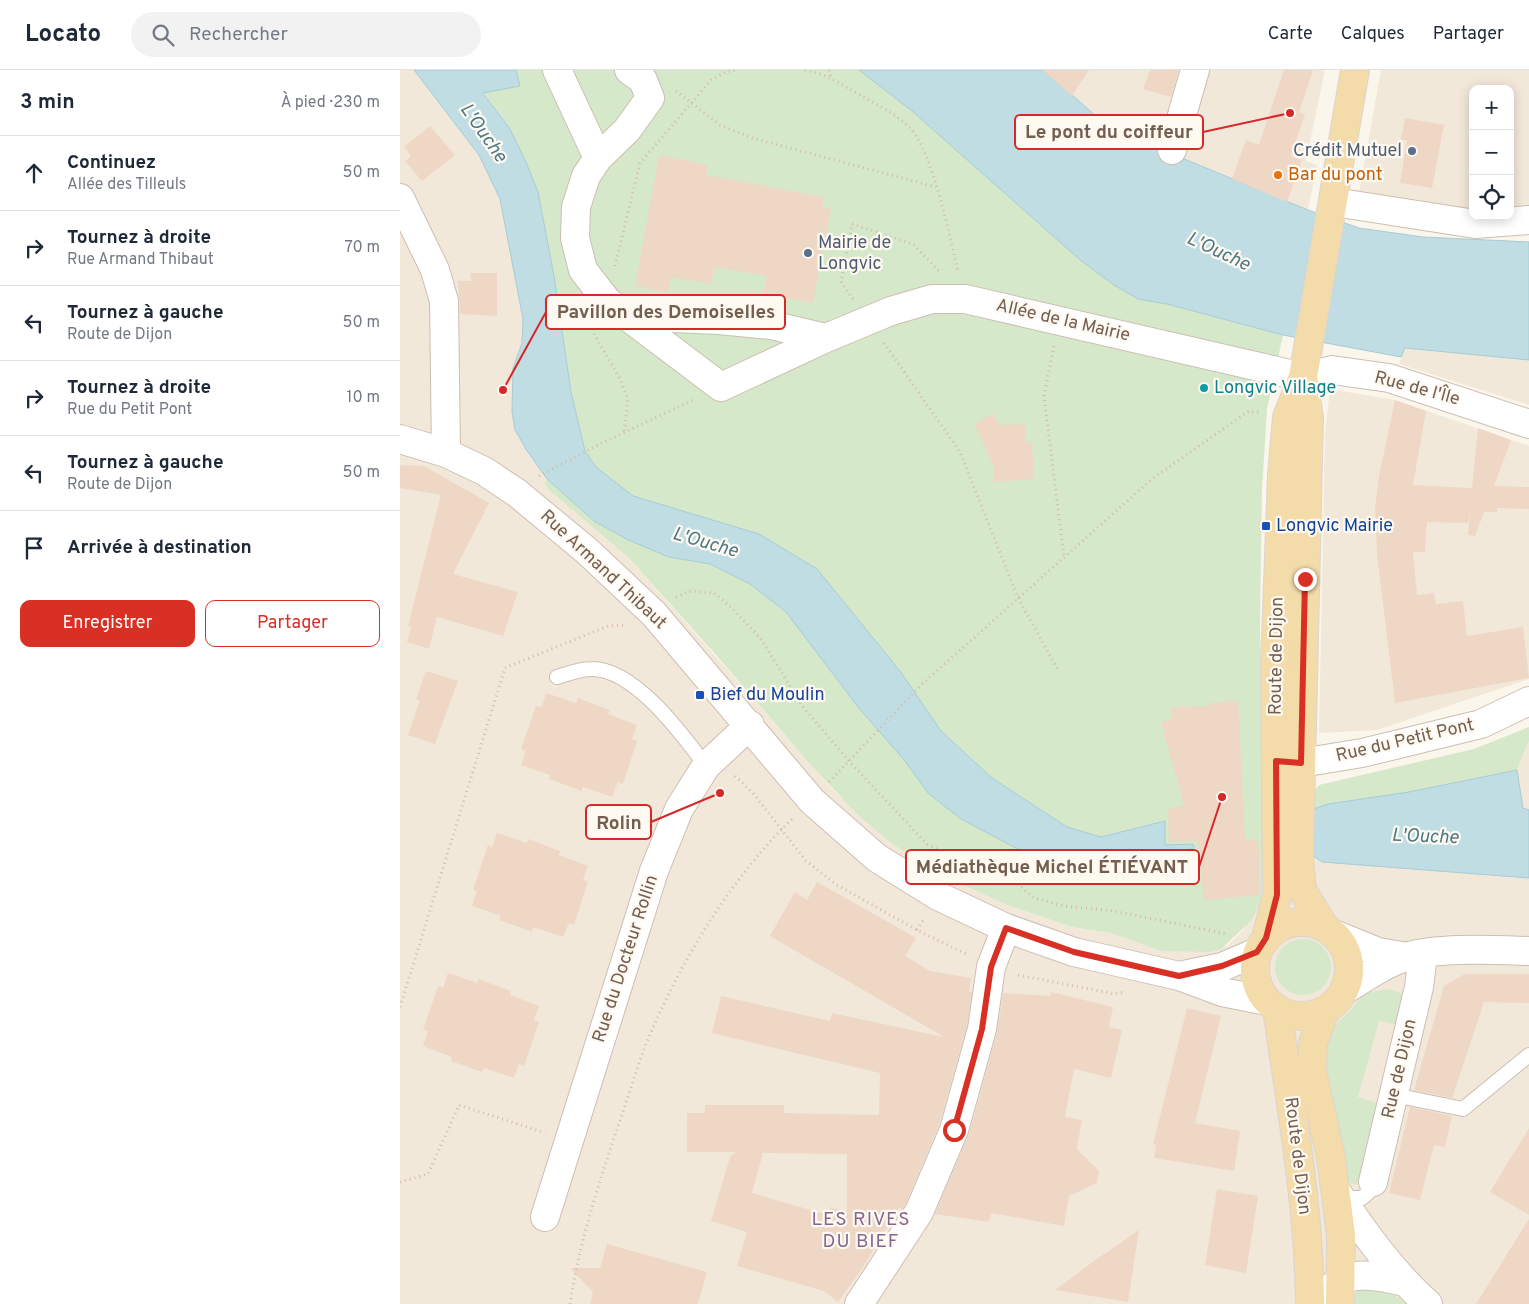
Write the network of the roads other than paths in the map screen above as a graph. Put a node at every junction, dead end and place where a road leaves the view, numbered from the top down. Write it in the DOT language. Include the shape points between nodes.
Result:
graph roads {
  1 [pos="557,70"];
  2 [pos="629,70"];
  3 [pos="1195,70"];
  4 [pos="1355,70"];
  5 [pos="1172,150"];
  6 [pos="598,158"];
  7 [pos="400,198"];
  8 [pos="1334,202"];
  9 [pos="1529,220"];
  10 [pos="617,309"];
  11 [pos="826,338"];
  12 [pos="1303,377"];
  13 [pos="1529,424"];
  14 [pos="400,439"];
  15 [pos="446,453"];
  16 [pos="557,677"];
  17 [pos="1529,701"];
  18 [pos="750,725"];
  19 [pos="713,759"];
  20 [pos="1288,762"];
  21 [pos="1290,893"];
  22 [pos="1006,928"];
  23 [pos="1330,931"];
  24 [pos="1261,944"];
  25 [pos="1529,951"];
  26 [pos="1415,956"];
  27 [pos="1179,976"];
  28 [pos="1345,990"];
  29 [pos="1272,1005"];
  30 [pos="1325,1010"];
  31 [pos="1529,1055"];
  32 [pos="1394,1095"];
  33 [pos="1373,1182"];
  34 [pos="1336,1191"];
  35 [pos="546,1217"];
  36 [pos="1404,1282"];
  37 [pos="1341,1291"];
  38 [pos="859,1304"];
  39 [pos="1310,1304"];
  40 [pos="1318,1304"];
  41 [pos="1428,1304"];
  1 -- 6 [label="street"];
  2 -- 6 [label="street" via="643,80 650,98 627,130"];
  3 -- 5 [label="street"];
  4 -- 8 [label="main road, Route de Dijon"];
  6 -- 10 [label="street" via="586,176 576,207 574,238 583,270"];
  7 -- 15 [label="street" via="436,270 444,301"];
  8 -- 9 [label="street" via="1475,224"];
  8 -- 12 [label="main road, Route de Dijon"];
  10 -- 11 [label="street" via="771,326"];
  10 -- 11 [label="street, Allée de la Mairie" via="720,387"];
  11 -- 12 [label="street, Allée de la Mairie" via="868,320 932,300 965,300"];
  12 -- 13 [label="street, Rue de l'Île" via="1332,370 1389,378"];
  12 -- 20 [label="main road, Route de Dijon" via="1309,418"];
  12 -- 20 [label="main road, Route de Dijon" via="1287,417 1275,665"];
  14 -- 15 [label="street, Rue Armand Thibaut"];
  15 -- 18 [label="street, Rue Armand Thibaut" via="484,471 517,493 588,552 654,614"];
  16 -- 19 [label="lane" via="591,669 615,673 658,706"];
  17 -- 20 [label="street, Rue du Petit Pont" via="1481,724 1362,753"];
  18 -- 19 [label="street, Rue du Docteur Rollin"];
  18 -- 22 [label="street, Rue Armand Thibaut" via="812,801 877,858 938,896"];
  19 -- 35 [label="street, Rue du Docteur Rollin" via="679,809 654,871"];
  20 -- 21 [label="main road, Route de Dijon" via="1299,858"];
  21 -- 23 [label="main road, Route de Dijon"];
  21 -- 24 [label="main road, Route de Dijon"];
  22 -- 27 [label="street, Rue Armand Thibaut" via="1074,952"];
  22 -- 38 [label="street" via="991,967 982,1029 954,1130 919,1212"];
  23 -- 24 [label="main road" via="1309,922 1293,922 1278,927"];
  23 -- 26 [label="street" via="1378,952"];
  23 -- 28 [label="main road" via="1345,948 1349,962"];
  24 -- 27 [label="street, Rue Armand Thibaut" via="1222,966"];
  24 -- 29 [label="main road" via="1254,964 1255,978 1259,990"];
  25 -- 26 [label="street" via="1445,952"];
  26 -- 28 [label="street" via="1379,969"];
  26 -- 32 [label="street, Rue de Dijon" via="1419,987"];
  27 -- 29 [label="street, Rue Armand Thibaut"];
  28 -- 30 [label="main road"];
  29 -- 30 [label="main road" via="1301,1016"];
  29 -- 39 [label="main road, Route de Dijon" via="1301,1171 1310,1266"];
  30 -- 34 [label="main road, Route de Dijon" via="1313,1043 1312,1070"];
  31 -- 32 [label="lane" via="1463,1109"];
  32 -- 33 [label="street, Rue de Dijon"];
  33 -- 34 [label="lane" via="1371,1190 1362,1198 1348,1198"];
  34 -- 36 [label="street" via="1364,1233"];
  34 -- 37 [label="main road, Route de Dijon" via="1341,1235"];
  36 -- 37 [label="street" via="1379,1276 1353,1276"];
  36 -- 41 [label="street"];
  37 -- 40 [label="street" via="1325,1292"];
}
